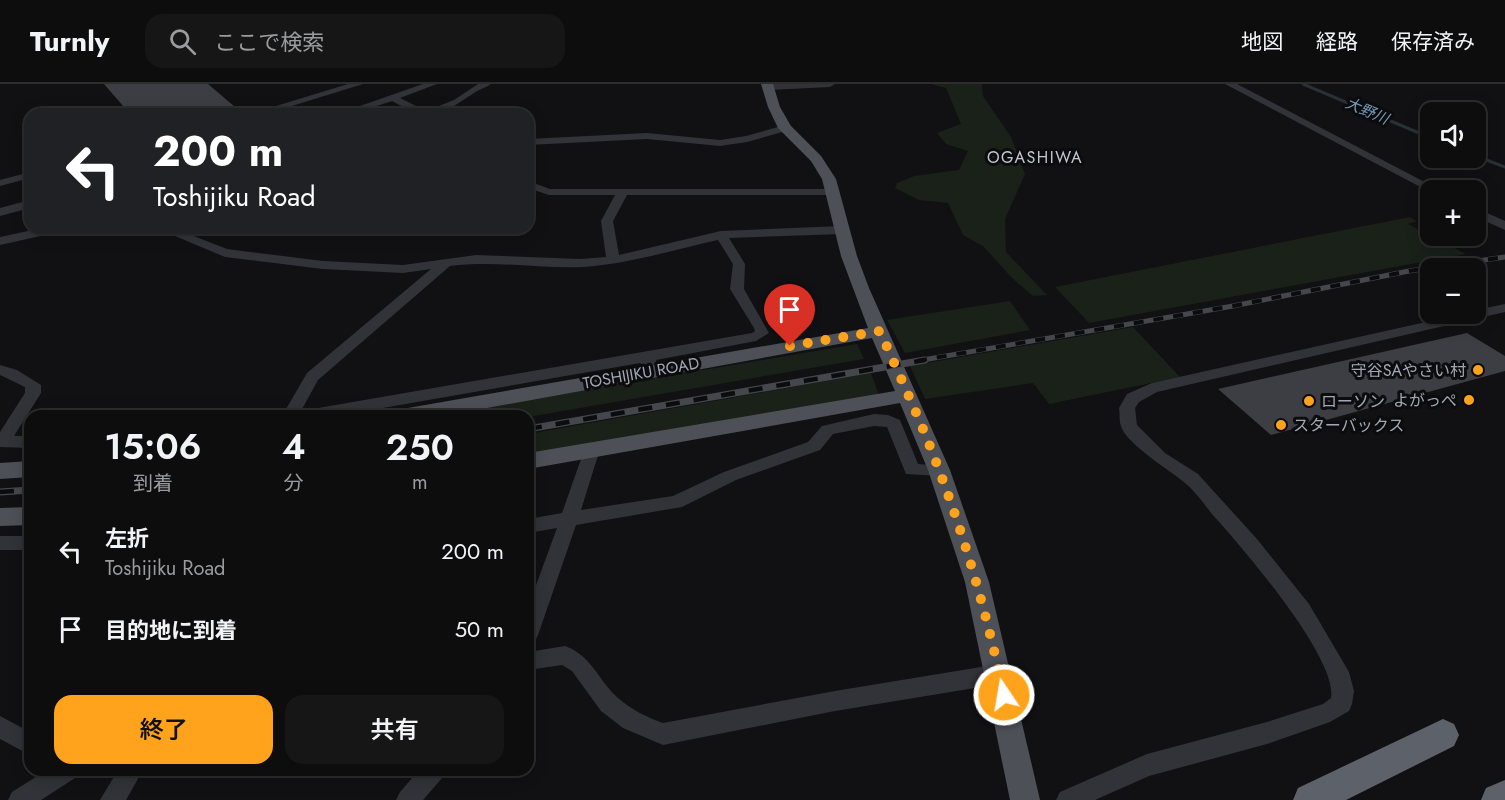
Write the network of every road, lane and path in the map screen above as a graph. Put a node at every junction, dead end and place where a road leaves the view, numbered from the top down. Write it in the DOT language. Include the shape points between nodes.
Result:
graph roads {
  1 [pos="358,84"];
  2 [pos="430,84"];
  3 [pos="486,84"];
  4 [pos="830,84"];
  5 [pos="1230,84"];
  6 [pos="768,86"];
  7 [pos="392,97"];
  8 [pos="336,108"];
  9 [pos="412,108"];
  10 [pos="442,108"];
  11 [pos="785,128"];
  12 [pos="534,142"];
  13 [pos="24,177"];
  14 [pos="0,183"];
  15 [pos="1420,183"];
  16 [pos="534,186"];
  17 [pos="623,192"];
  18 [pos="834,192"];
  19 [pos="24,206"];
  20 [pos="0,212"];
  21 [pos="1486,217"];
  22 [pos="1505,226"];
  23 [pos="842,230"];
  24 [pos="32,234"];
  25 [pos="177,234"];
  26 [pos="721,235"];
  27 [pos="0,241"];
  28 [pos="613,260"];
  29 [pos="445,263"];
  30 [pos="1505,308"];
  31 [pos="880,331"];
  32 [pos="648,365"];
  33 [pos="0,370"];
  34 [pos="908,395"];
  35 [pos="293,410"];
  36 [pos="343,410"];
  37 [pos="431,410"];
  38 [pos="24,442"];
  39 [pos="592,449"];
  40 [pos="0,451"];
  41 [pos="24,451"];
  42 [pos="534,460"];
  43 [pos="24,469"];
  44 [pos="939,470"];
  45 [pos="0,471"];
  46 [pos="24,516"];
  47 [pos="0,518"];
  48 [pos="568,519"];
  49 [pos="534,525"];
  50 [pos="0,543"];
  51 [pos="24,543"];
  52 [pos="534,618"];
  53 [pos="534,660"];
  54 [pos="999,674"];
  55 [pos="0,727"];
  56 [pos="1443,735"];
  57 [pos="24,741"];
  58 [pos="58,776"];
  59 [pos="127,776"];
  60 [pos="429,776"];
  61 [pos="1505,797"];
  62 [pos="20,800"];
  63 [pos="112,800"];
  64 [pos="408,800"];
  65 [pos="1025,800"];
  66 [pos="1068,800"];
  67 [pos="1310,800"];
  68 [pos="1498,800"];
  1 -- 8 [label="street"];
  2 -- 7 [label="street"];
  3 -- 10 [label="street"];
  4 -- 6 [label="street"];
  5 -- 15 [label="street"];
  6 -- 11 [label="main road"];
  7 -- 8 [label="street"];
  7 -- 9 [label="street"];
  11 -- 12 [label="street" via="720,143 647,136"];
  11 -- 18 [label="main road" via="826,172"];
  13 -- 14 [label="street"];
  16 -- 17 [label="street" via="549,192"];
  17 -- 18 [label="street"];
  17 -- 28 [label="street" via="607,221"];
  18 -- 23 [label="main road"];
  19 -- 20 [label="street"];
  21 -- 22 [label="street"];
  23 -- 26 [label="street"];
  23 -- 31 [label="main road"];
  24 -- 27 [label="street"];
  25 -- 29 [label="street" via="225,253 323,265 403,269"];
  26 -- 28 [label="street"];
  26 -- 32 [label="street" via="739,264 736,289 762,333"];
  28 -- 29 [label="street" via="580,263 477,259"];
  29 -- 35 [label="street" via="312,377"];
  30 -- 66 [label="street" via="1152,388 1133,398 1127,408 1129,427 1159,456 1192,479 1302,610 1338,672 1343,691 1341,704 1330,712 1267,733 1147,765"];
  31 -- 32 [label="main road, TOSHIJIKU ROAD"];
  31 -- 34 [label="main road"];
  32 -- 36 [label="street"];
  32 -- 37 [label="main road, TOSHIJIKU ROAD"];
  33 -- 38 [label="street" via="33,385 33,393 2,442"];
  34 -- 39 [label="main road"];
  34 -- 44 [label="main road"];
  39 -- 42 [label="main road"];
  39 -- 48 [label="street"];
  40 -- 41 [label="street"];
  43 -- 45 [label="main road"];
  44 -- 48 [label="street" via="912,470 894,424 874,420 828,430 814,446 730,476 676,502"];
  44 -- 54 [label="main road" via="977,582"];
  46 -- 47 [label="main road"];
  48 -- 49 [label="street"];
  48 -- 52 [label="street"];
  50 -- 51 [label="street"];
  53 -- 54 [label="street" via="565,654 579,664 616,710 663,734"];
  54 -- 65 [label="main road"];
  55 -- 57 [label="street"];
  56 -- 67 [label="highway"];
  58 -- 62 [label="street"];
  59 -- 63 [label="street"];
  60 -- 64 [label="street"];
  61 -- 68 [label="highway"];
}
